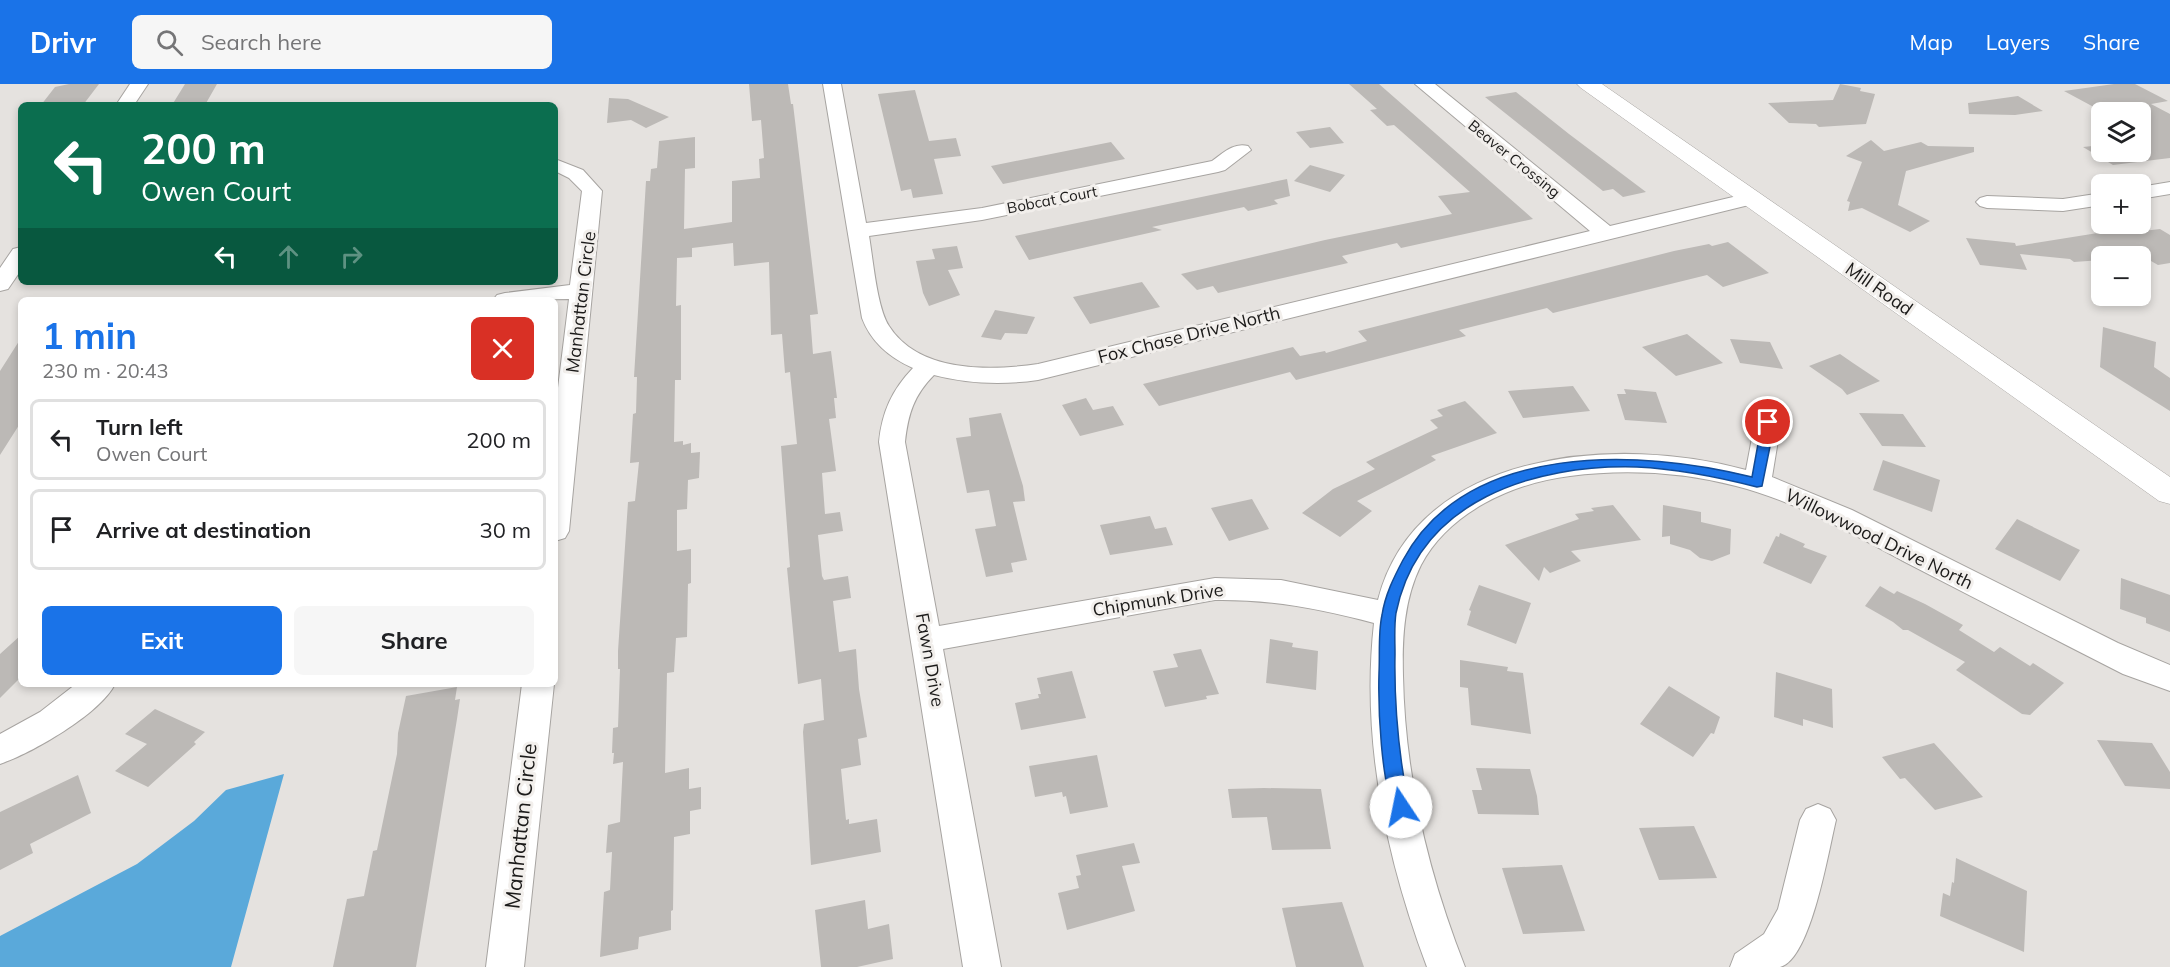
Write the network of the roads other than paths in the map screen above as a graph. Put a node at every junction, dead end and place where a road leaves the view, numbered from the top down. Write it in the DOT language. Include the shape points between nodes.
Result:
graph roads {
  1 [pos="139,84"];
  2 [pos="832,84"];
  3 [pos="1424,84"];
  4 [pos="1588,84"];
  5 [pos="127,102"];
  6 [pos="1241,150"];
  7 [pos="570,164"];
  8 [pos="2170,188"];
  9 [pos="2151,191"];
  10 [pos="1750,199"];
  11 [pos="2091,201"];
  12 [pos="1987,202"];
  13 [pos="857,231"];
  14 [pos="1605,233"];
  15 [pos="18,259"];
  16 [pos="7,277"];
  17 [pos="582,290"];
  18 [pos="528,297"];
  19 [pos="930,365"];
  20 [pos="1768,422"];
  21 [pos="1757,483"];
  22 [pos="2170,493"];
  23 [pos="558,504"];
  24 [pos="1389,615"];
  25 [pos="927,640"];
  26 [pos="2170,678"];
  27 [pos="95,687"];
  28 [pos="538,687"];
  29 [pos="0,750"];
  30 [pos="1818,820"];
  31 [pos="505,967"];
  32 [pos="982,967"];
  33 [pos="1446,967"];
  34 [pos="1749,967"];
  1 -- 5 [label="street"];
  2 -- 13 [label="street, Fox Chase Drive North"];
  3 -- 14 [label="street, Beaver Crossing"];
  4 -- 10 [label="street, Mill Road"];
  6 -- 13 [label="street, Bobcat Court" via="1218,166 974,216"];
  7 -- 17 [label="street, Manhattan Circle" via="592,190"];
  8 -- 9 [label="street"];
  10 -- 14 [label="street, Fox Chase Drive North"];
  10 -- 22 [label="street, Mill Road"];
  11 -- 12 [label="street" via="2063,205"];
  13 -- 19 [label="street, Fox Chase Drive North" via="869,301 879,329 892,345"];
  14 -- 19 [label="street, Fox Chase Drive North" via="1038,372 985,376"];
  15 -- 16 [label="street"];
  17 -- 18 [label="street"];
  17 -- 23 [label="street, Manhattan Circle"];
  19 -- 25 [label="street, Fawn Drive" via="903,394 894,417 892,442"];
  20 -- 21 [label="street"];
  21 -- 24 [label="street, Willowwood Drive North" via="1713,472 1637,463 1590,464 1508,481 1468,500 1439,521 1417,548 1399,581"];
  21 -- 26 [label="street, Willowwood Drive North" via="1819,506 2134,665"];
  24 -- 25 [label="street, Chipmunk Drive" via="1289,592 1215,589"];
  24 -- 33 [label="street, Willowwood Drive North" via="1387,688 1393,769 1412,864"];
  25 -- 32 [label="street, Fawn Drive"];
  27 -- 29 [label="street" via="52,722"];
  28 -- 31 [label="street, Manhattan Circle"];
  30 -- 34 [label="street" via="1796,914 1778,947"];
}
